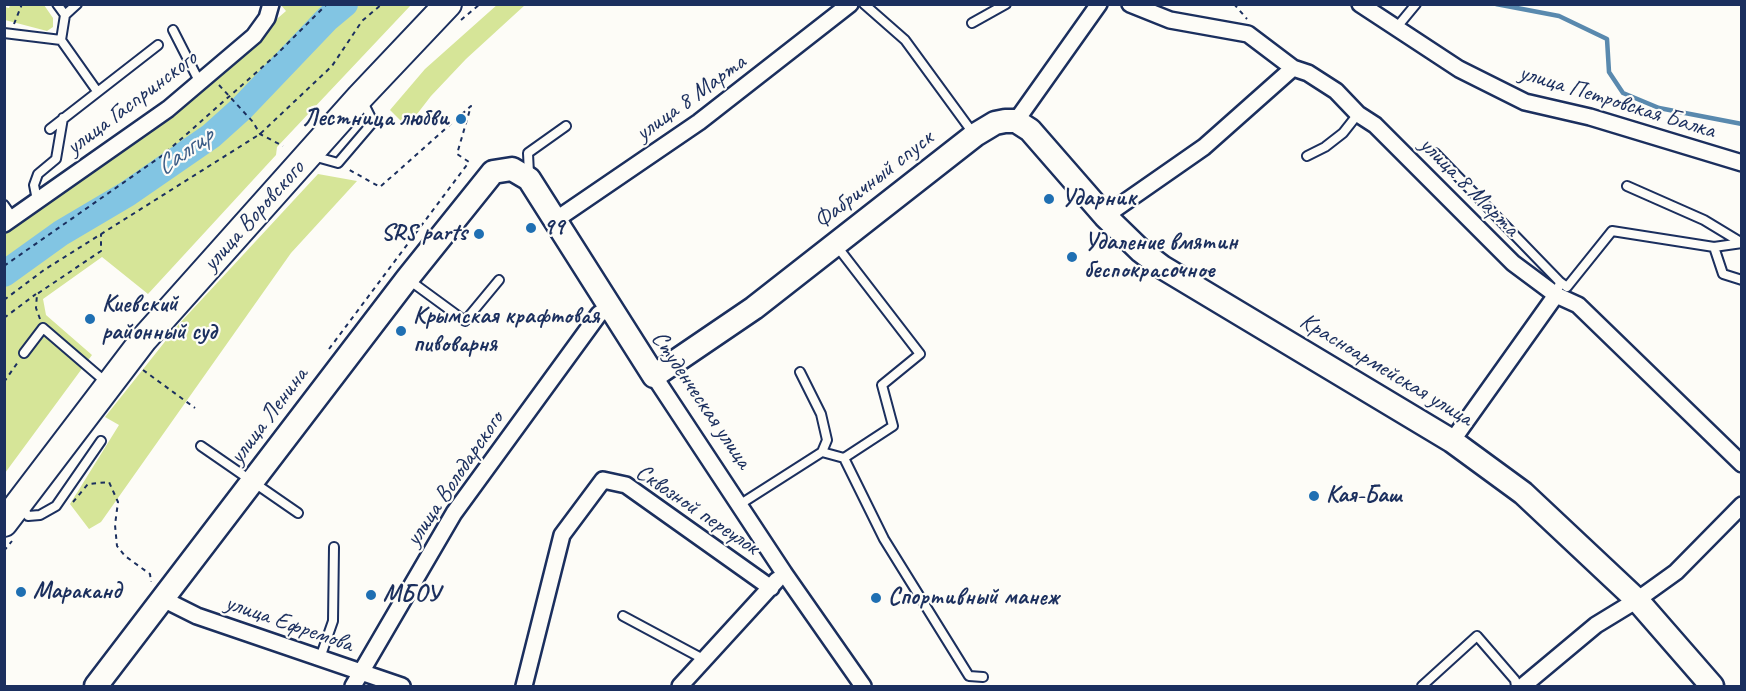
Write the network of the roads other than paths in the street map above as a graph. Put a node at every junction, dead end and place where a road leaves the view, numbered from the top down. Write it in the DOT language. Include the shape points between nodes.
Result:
graph roads {
  1 [pos="57,4"];
  2 [pos="77,4"];
  3 [pos="272,4"];
  4 [pos="448,4"];
  5 [pos="850,4"];
  6 [pos="864,4"];
  7 [pos="1006,4"];
  8 [pos="1099,4"];
  9 [pos="1130,4"];
  10 [pos="1360,4"];
  11 [pos="1416,4"];
  12 [pos="65,15"];
  13 [pos="972,23"];
  14 [pos="1397,27"];
  15 [pos="172,30"];
  16 [pos="7,33"];
  17 [pos="61,40"];
  18 [pos="158,45"];
  19 [pos="1293,68"];
  20 [pos="199,81"];
  21 [pos="97,91"];
  22 [pos="360,97"];
  23 [pos="1358,114"];
  24 [pos="63,118"];
  25 [pos="1016,122"];
  26 [pos="566,126"];
  27 [pos="50,129"];
  28 [pos="975,135"];
  29 [pos="1435,153"];
  30 [pos="309,155"];
  31 [pos="1307,156"];
  32 [pos="1742,163"];
  33 [pos="529,179"];
  34 [pos="1627,186"];
  35 [pos="37,201"];
  36 [pos="7,216"];
  37 [pos="1106,216"];
  38 [pos="554,221"];
  39 [pos="1742,243"];
  40 [pos="836,244"];
  41 [pos="1714,247"];
  42 [pos="408,279"];
  43 [pos="499,280"];
  44 [pos="1742,280"];
  45 [pos="1558,288"];
  46 [pos="609,308"];
  47 [pos="24,353"];
  48 [pos="800,372"];
  49 [pos="654,376"];
  50 [pos="109,384"];
  51 [pos="101,441"];
  52 [pos="1452,441"];
  53 [pos="201,446"];
  54 [pos="822,453"];
  55 [pos="844,458"];
  56 [pos="1742,464"];
  57 [pos="252,482"];
  58 [pos="739,505"];
  59 [pos="1742,505"];
  60 [pos="12,513"];
  61 [pos="298,513"];
  62 [pos="334,547"];
  63 [pos="784,573"];
  64 [pos="771,588"];
  65 [pos="163,599"];
  66 [pos="1637,600"];
  67 [pos="623,616"];
  68 [pos="320,658"];
  69 [pos="705,660"];
  70 [pos="361,673"];
  71 [pos="984,677"];
  72 [pos="96,687"];
  73 [pos="353,687"];
  74 [pos="402,687"];
  75 [pos="524,687"];
  76 [pos="680,687"];
  77 [pos="863,687"];
  78 [pos="1422,687"];
  79 [pos="1516,687"];
  80 [pos="1524,687"];
  81 [pos="1712,687"];
  1 -- 12 [label="lane"];
  2 -- 12 [label="lane"];
  3 -- 20 [label="street, улица Гаспринского" via="254,36"];
  4 -- 22 [label="main road, улица Воровского"];
  5 -- 38 [label="street, улица 8 Марта" via="699,122"];
  6 -- 28 [label="lane" via="905,40"];
  7 -- 13 [label="lane"];
  8 -- 25 [label="street"];
  9 -- 19 [label="street, улица 8 Марта" via="1170,20 1248,34"];
  10 -- 14 [label="street, улица Петровская Балка"];
  11 -- 14 [label="lane"];
  12 -- 17 [label="lane"];
  14 -- 32 [label="street, улица Петровская Балка" via="1460,69 1525,102 1590,117"];
  15 -- 20 [label="lane"];
  16 -- 17 [label="lane"];
  17 -- 21 [label="lane"];
  18 -- 21 [label="lane"];
  19 -- 23 [label="street, улица 8 Марта" via="1336,91"];
  19 -- 37 [label="street" via="1204,147"];
  20 -- 35 [label="street, улица Гаспринского" via="168,109"];
  21 -- 24 [label="lane"];
  22 -- 30 [label="main road, улица Воровского"];
  22 -- 30 [label="lane" via="373,122 338,164"];
  23 -- 31 [label="lane" via="1343,133"];
  23 -- 45 [label="street, улица 8 Марта" via="1375,125 1513,263"];
  24 -- 27 [label="lane"];
  24 -- 35 [label="lane" via="56,159 38,174 34,185"];
  25 -- 28 [label="main road, Фабричный спуск" via="995,123"];
  25 -- 37 [label="main road, Красноармейская улица" via="1030,130"];
  26 -- 33 [label="lane" via="528,153"];
  28 -- 40 [label="main road, Фабричный спуск"];
  29 -- 45 [label="lane"];
  30 -- 50 [label="main road, улица Воровского" via="144,339"];
  33 -- 38 [label="main road, Студенческая улица"];
  33 -- 42 [label="main road, улица Ленина" via="504,168 486,178"];
  34 -- 39 [label="lane" via="1704,220"];
  35 -- 36 [label="street, улица Гаспринского"];
  37 -- 52 [label="main road, Красноармейская улица" via="1162,267"];
  38 -- 46 [label="main road, Студенческая улица"];
  39 -- 41 [label="lane"];
  40 -- 49 [label="main road, Фабричный спуск" via="754,308"];
  40 -- 55 [label="lane" via="920,354 882,385 894,426"];
  41 -- 44 [label="lane" via="1723,274"];
  41 -- 45 [label="lane" via="1612,231 1567,287"];
  42 -- 43 [label="lane" via="465,321"];
  42 -- 57 [label="main road, улица Ленина"];
  45 -- 52 [label="street"];
  45 -- 56 [label="street, улица 8 Марта"];
  46 -- 49 [label="main road, Студенческая улица"];
  46 -- 70 [label="street, улица Володарского" via="599,314 454,513"];
  47 -- 50 [label="lane" via="43,328"];
  48 -- 54 [label="lane" via="821,414 827,440"];
  49 -- 58 [label="street, Студенческая улица"];
  50 -- 60 [label="main road, улица Воровского"];
  51 -- 60 [label="lane" via="56,506 40,515"];
  52 -- 66 [label="main road, Красноармейская улица" via="1523,493"];
  53 -- 57 [label="lane"];
  54 -- 55 [label="lane"];
  54 -- 58 [label="lane"];
  55 -- 71 [label="lane" via="884,539 969,676"];
  57 -- 61 [label="lane"];
  57 -- 65 [label="main road, улица Ленина"];
  58 -- 63 [label="street, Студенческая улица"];
  59 -- 66 [label="street" via="1676,572"];
  62 -- 68 [label="lane" via="333,621"];
  63 -- 64 [label="street"];
  63 -- 77 [label="street, Студенческая улица"];
  64 -- 69 [label="street"];
  64 -- 75 [label="street, Сквозной переулок" via="626,485 603,480 562,535"];
  65 -- 68 [label="street, улица Ефремова" via="197,616"];
  65 -- 72 [label="main road, улица Ленина"];
  66 -- 80 [label="street" via="1596,625"];
  66 -- 81 [label="main road, Красноармейская улица"];
  67 -- 69 [label="lane"];
  68 -- 70 [label="street, улица Ефремова"];
  69 -- 76 [label="street"];
  70 -- 73 [label="street, улица Володарского"];
  70 -- 74 [label="street, улица Ефремова"];
  78 -- 79 [label="lane" via="1477,636 1515,680"];
}
